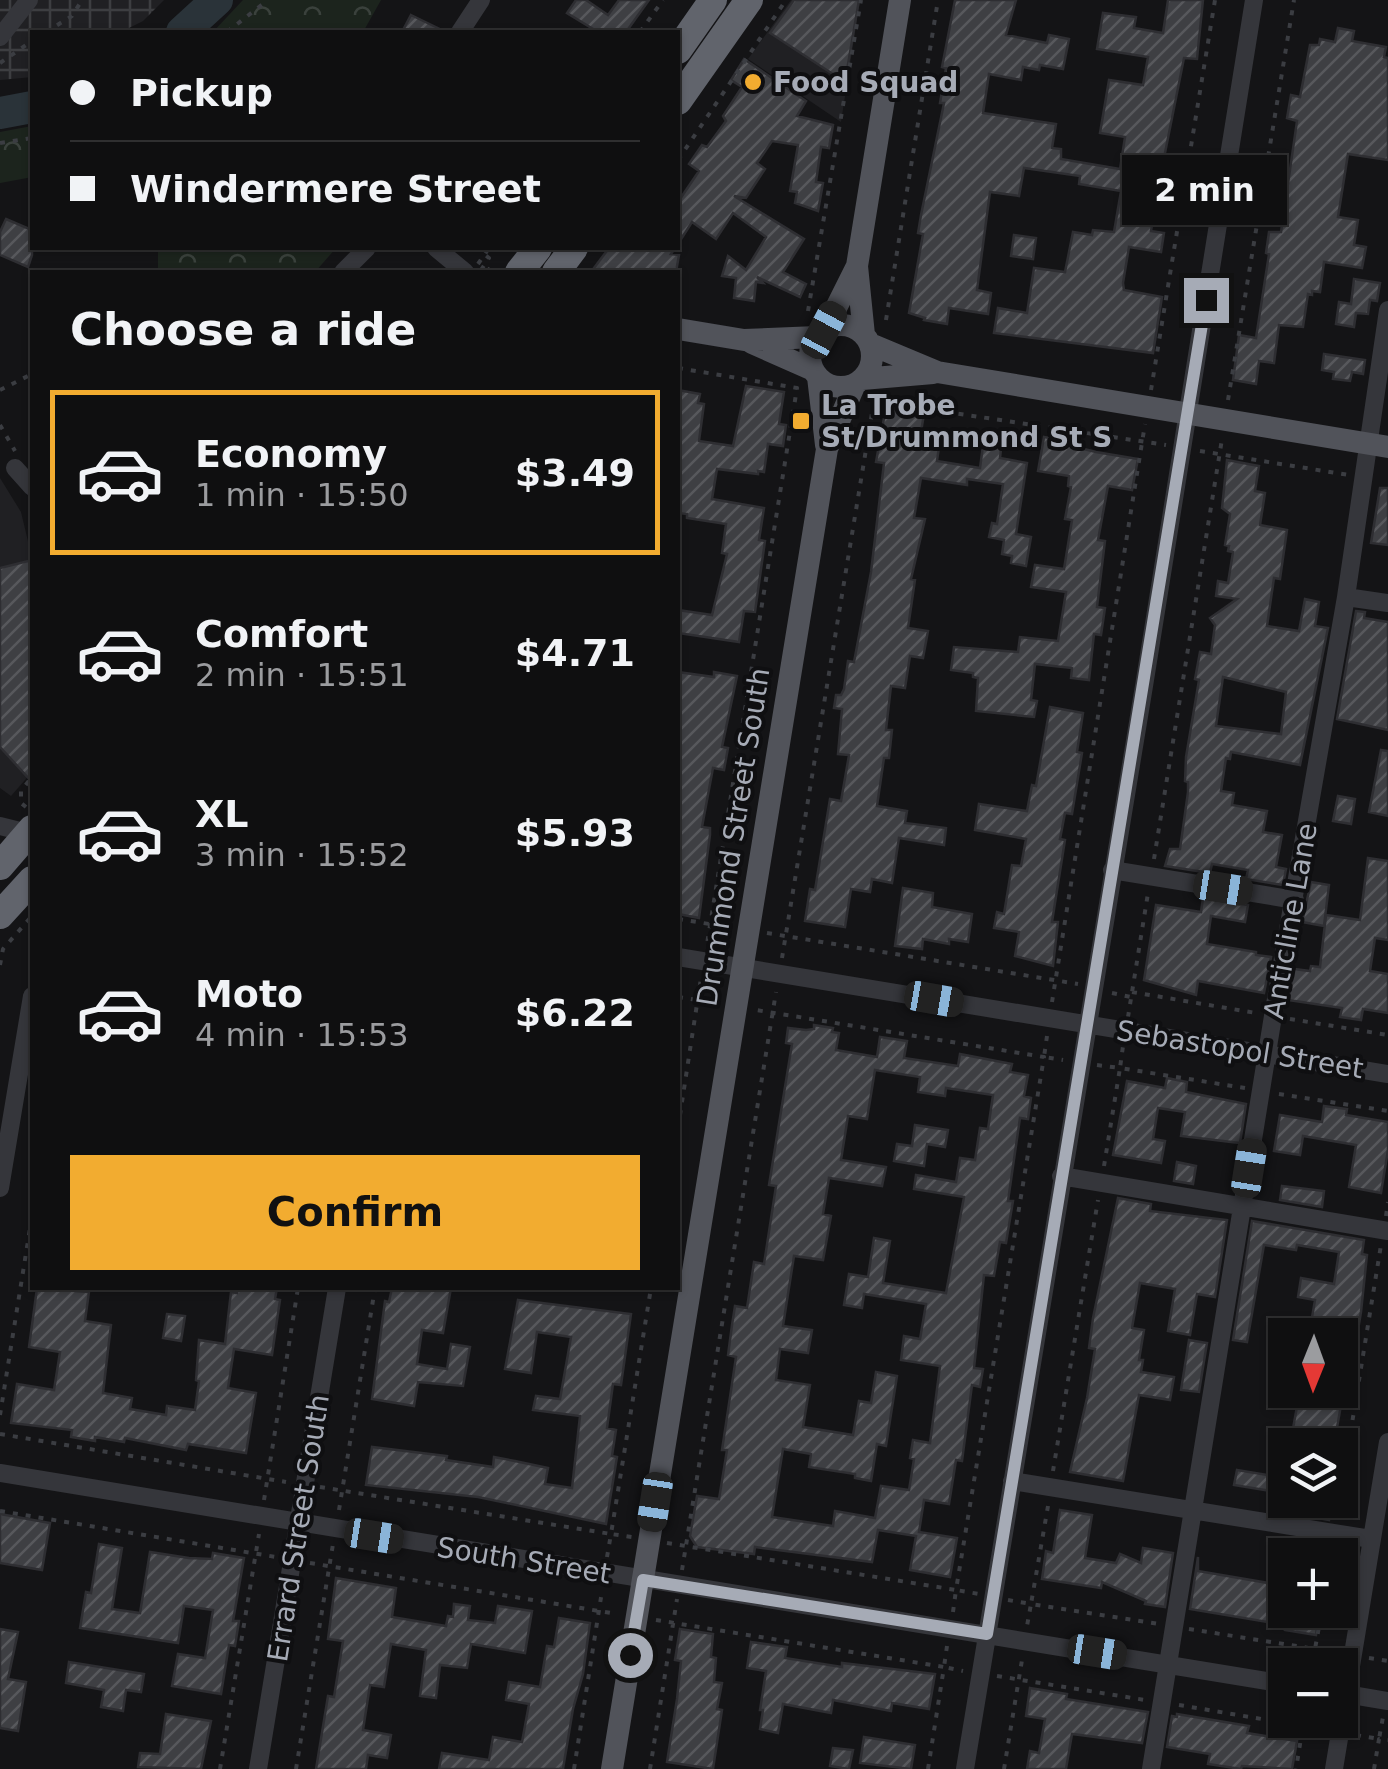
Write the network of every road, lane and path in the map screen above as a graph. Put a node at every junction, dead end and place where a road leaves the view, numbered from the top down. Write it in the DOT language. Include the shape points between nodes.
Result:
graph roads {
  1 [pos="30,0"];
  2 [pos="82,0"];
  3 [pos="268,0"];
  4 [pos="481,0"];
  5 [pos="663,0"];
  6 [pos="713,0"];
  7 [pos="749,0"];
  8 [pos="786,0"];
  9 [pos="860,0"];
  10 [pos="900,0"];
  11 [pos="938,0"];
  12 [pos="1215,0"];
  13 [pos="1254,0"];
  14 [pos="1294,0"];
  15 [pos="49,30"];
  16 [pos="229,30"];
  17 [pos="461,30"];
  18 [pos="641,30"];
  19 [pos="0,37"];
  20 [pos="30,43"];
  21 [pos="680,47"];
  22 [pos="0,62"];
  23 [pos="680,98"];
  24 [pos="30,138"];
  25 [pos="0,143"];
  26 [pos="680,157"];
  27 [pos="365,250"];
  28 [pos="439,250"];
  29 [pos="487,250"];
  30 [pos="535,250"];
  31 [pos="484,254"];
  32 [pos="857,266"];
  33 [pos="507,268"];
  34 [pos="345,270"];
  35 [pos="465,270"];
  36 [pos="470,270"];
  37 [pos="480,270"];
  38 [pos="1388,310"];
  39 [pos="808,311"];
  40 [pos="886,320"];
  41 [pos="680,329"];
  42 [pos="821,333"];
  43 [pos="744,340"];
  44 [pos="867,340"];
  45 [pos="680,368"];
  46 [pos="937,372"];
  47 [pos="816,373"];
  48 [pos="30,375"];
  49 [pos="858,382"];
  50 [pos="0,390"];
  51 [pos="1148,407"];
  52 [pos="1188,413"];
  53 [pos="1224,419"];
  54 [pos="0,425"];
  55 [pos="1142,440"];
  56 [pos="1378,445"];
  57 [pos="1182,448"];
  58 [pos="827,449"];
  59 [pos="1219,454"];
  60 [pos="16,469"];
  61 [pos="1363,477"];
  62 [pos="30,485"];
  63 [pos="1346,597"];
  64 [pos="1388,603"];
  65 [pos="30,779"];
  66 [pos="0,826"];
  67 [pos="20,841"];
  68 [pos="1112,870"];
  69 [pos="1150,877"];
  70 [pos="30,882"];
  71 [pos="1295,900"];
  72 [pos="0,915"];
  73 [pos="30,918"];
  74 [pos="680,918"];
  75 [pos="711,924"];
  76 [pos="748,930"];
  77 [pos="786,936"];
  78 [pos="680,958"];
  79 [pos="0,962"];
  80 [pos="704,962"];
  81 [pos="742,968"];
  82 [pos="780,974"];
  83 [pos="1056,980"];
  84 [pos="1092,988"];
  85 [pos="680,997"];
  86 [pos="1132,997"];
  87 [pos="698,1000"];
  88 [pos="736,1006"];
  89 [pos="30,1008"];
  90 [pos="773,1013"];
  91 [pos="1050,1018"];
  92 [pos="1086,1024"];
  93 [pos="1126,1031"];
  94 [pos="1268,1054"];
  95 [pos="1044,1056"];
  96 [pos="1081,1062"];
  97 [pos="1120,1068"];
  98 [pos="1388,1074"];
  99 [pos="680,1115"];
  100 [pos="1062,1176"];
  101 [pos="1101,1182"];
  102 [pos="0,1188"];
  103 [pos="1388,1202"];
  104 [pos="1243,1206"];
  105 [pos="30,1228"];
  106 [pos="1386,1231"];
  107 [pos="298,1290"];
  108 [pos="337,1290"];
  109 [pos="375,1290"];
  110 [pos="651,1290"];
  111 [pos="0,1415"];
  112 [pos="1352,1428"];
  113 [pos="0,1434"];
  114 [pos="1388,1442"];
  115 [pos="0,1473"];
  116 [pos="1012,1481"];
  117 [pos="1050,1488"];
  118 [pos="1193,1510"];
  119 [pos="0,1511"];
  120 [pos="298,1523"];
  121 [pos="1372,1539"];
  122 [pos="687,1546"];
  123 [pos="643,1580"];
  124 [pos="680,1585"];
  125 [pos="1031,1604"];
  126 [pos="674,1622"];
  127 [pos="987,1634"];
  128 [pos="1352,1648"];
  129 [pos="1168,1664"];
  130 [pos="1020,1680"];
  131 [pos="1268,1681"];
  132 [pos="1358,1696"];
  133 [pos="1388,1701"];
  134 [pos="1301,1738"];
  135 [pos="1338,1738"];
  136 [pos="1388,1740"];
  137 [pos="220,1769"];
  138 [pos="258,1769"];
  139 [pos="296,1769"];
  140 [pos="574,1769"];
  141 [pos="612,1769"];
  142 [pos="650,1769"];
  143 [pos="928,1769"];
  144 [pos="965,1769"];
  145 [pos="1004,1769"];
  146 [pos="1151,1769"];
  147 [pos="1296,1769"];
  148 [pos="1334,1769"];
  149 [pos="1374,1769"];
  1 -- 19 [label="street"];
  2 -- 15 [label="path" via="72,16"];
  3 -- 16 [label="path"];
  4 -- 17 [label="street"];
  5 -- 18 [label="path"];
  6 -- 21 [label="highway"];
  7 -- 23 [label="highway"];
  8 -- 26 [label="path"];
  9 -- 39 [label="path"];
  10 -- 32 [label="main road"];
  11 -- 40 [label="path"];
  12 -- 51 [label="path"];
  13 -- 52 [label="street"];
  14 -- 53 [label="path"];
  20 -- 22 [label="path"];
  24 -- 25 [label="path"];
  27 -- 34 [label="street"];
  28 -- 35 [label="street"];
  29 -- 31 [label="path"];
  30 -- 33 [label="highway"];
  31 -- 36 [label="path"];
  31 -- 37 [label="path" via="489,258"];
  32 -- 42 [label="main road"];
  32 -- 44 [label="main road"];
  38 -- 56 [label="street, Anticline Lane"];
  41 -- 43 [label="main road"];
  42 -- 43 [label="main road"];
  42 -- 44 [label="main road" via="845,326"];
  42 -- 47 [label="main road" via="810,352"];
  43 -- 47 [label="main road"];
  44 -- 46 [label="main road"];
  44 -- 49 [label="main road" via="872,363"];
  45 -- 75 [label="path" via="797,388"];
  46 -- 49 [label="main road"];
  46 -- 51 [label="main road"];
  47 -- 49 [label="main road" via="835,387"];
  47 -- 58 [label="main road, Drummond Street South"];
  48 -- 50 [label="path"];
  49 -- 58 [label="main road, Drummond Street South"];
  51 -- 52 [label="main road"];
  51 -- 55 [label="path"];
  52 -- 53 [label="main road"];
  52 -- 57 [label="street"];
  53 -- 56 [label="main road"];
  53 -- 59 [label="path"];
  54 -- 60 [label="path" via="14,447"];
  55 -- 57 [label="path"];
  55 -- 77 [label="path" via="874,401"];
  55 -- 83 [label="path"];
  56 -- 61 [label="street, Anticline Lane"];
  57 -- 59 [label="path"];
  57 -- 68 [label="street"];
  58 -- 76 [label="main road, Drummond Street South"];
  59 -- 61 [label="path"];
  59 -- 69 [label="path"];
  60 -- 62 [label="street"];
  61 -- 63 [label="street, Anticline Lane"];
  63 -- 64 [label="street"];
  63 -- 71 [label="street, Anticline Lane"];
  65 -- 67 [label="path" via="20,794"];
  66 -- 67 [label="street"];
  68 -- 69 [label="street"];
  68 -- 84 [label="street"];
  69 -- 71 [label="street"];
  69 -- 86 [label="path"];
  70 -- 72 [label="highway"];
  71 -- 94 [label="street, Anticline Lane"];
  73 -- 79 [label="path"];
  74 -- 75 [label="path"];
  75 -- 76 [label="path"];
  75 -- 80 [label="path"];
  76 -- 77 [label="path"];
  76 -- 81 [label="main road, Drummond Street South"];
  77 -- 82 [label="path"];
  77 -- 83 [label="path"];
  78 -- 80 [label="street, Sebastopol Street"];
  80 -- 81 [label="street, Sebastopol Street"];
  80 -- 87 [label="path"];
  81 -- 82 [label="street, Sebastopol Street"];
  81 -- 88 [label="main road, Drummond Street South"];
  82 -- 90 [label="path"];
  82 -- 91 [label="street, Sebastopol Street"];
  83 -- 84 [label="path"];
  83 -- 91 [label="path"];
  84 -- 86 [label="path"];
  84 -- 92 [label="street"];
  85 -- 87 [label="path"];
  86 -- 93 [label="path"];
  87 -- 88 [label="path"];
  87 -- 99 [label="path"];
  88 -- 90 [label="path"];
  88 -- 123 [label="main road, Drummond Street South"];
  89 -- 102 [label="street"];
  90 -- 95 [label="path"];
  90 -- 122 [label="path"];
  91 -- 92 [label="street, Sebastopol Street"];
  91 -- 95 [label="path"];
  92 -- 93 [label="street, Sebastopol Street"];
  92 -- 96 [label="street"];
  93 -- 94 [label="street, Sebastopol Street"];
  93 -- 97 [label="path"];
  94 -- 98 [label="street, Sebastopol Street"];
  94 -- 104 [label="street, Anticline Lane"];
  95 -- 96 [label="path"];
  95 -- 122 [label="path" via="956,1590"];
  96 -- 97 [label="path"];
  96 -- 100 [label="street"];
  97 -- 101 [label="path"];
  100 -- 101 [label="street"];
  100 -- 116 [label="street"];
  101 -- 104 [label="street"];
  101 -- 117 [label="path"];
  103 -- 106 [label="path"];
  104 -- 106 [label="street"];
  104 -- 118 [label="street, Anticline Lane"];
  105 -- 111 [label="path"];
  106 -- 112 [label="path"];
  107 -- 113 [label="path" via="267,1479"];
  108 -- 120 [label="street, Errard Street South"];
  109 -- 110 [label="path" via="342,1490 611,1534"];
  114 -- 121 [label="street"];
  115 -- 120 [label="street, South Street"];
  116 -- 117 [label="street"];
  116 -- 127 [label="street"];
  117 -- 118 [label="street"];
  117 -- 125 [label="path"];
  118 -- 121 [label="street"];
  118 -- 129 [label="street, Anticline Lane"];
  119 -- 137 [label="path" via="256,1553"];
  120 -- 123 [label="street, South Street"];
  120 -- 138 [label="street, Errard Street South"];
  121 -- 128 [label="street"];
  122 -- 124 [label="path"];
  123 -- 124 [label="street, South Street"];
  123 -- 141 [label="main road, Drummond Street South"];
  124 -- 126 [label="path"];
  124 -- 127 [label="street, South Street"];
  126 -- 142 [label="path"];
  126 -- 143 [label="path" via="944,1668"];
  127 -- 129 [label="street, South Street"];
  127 -- 144 [label="street"];
  129 -- 131 [label="street, South Street"];
  129 -- 146 [label="street, Anticline Lane"];
  130 -- 145 [label="path"];
  132 -- 133 [label="street"];
  134 -- 147 [label="path"];
  135 -- 148 [label="street"];
  136 -- 149 [label="path" via="1379,1739"];
  139 -- 140 [label="path" via="330,1566 599,1610"];
}
